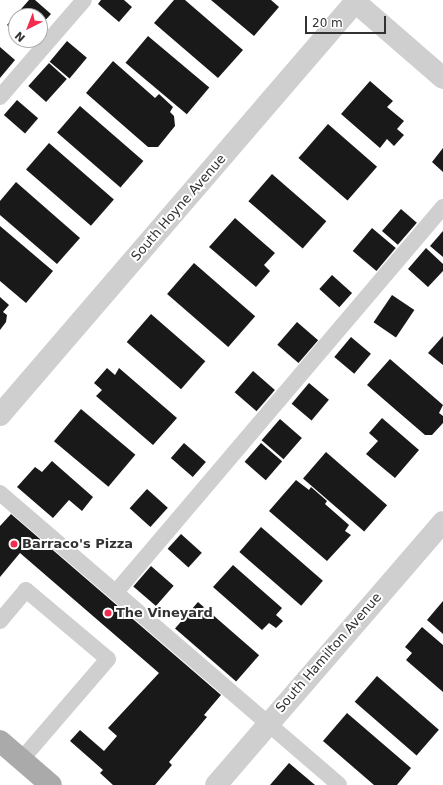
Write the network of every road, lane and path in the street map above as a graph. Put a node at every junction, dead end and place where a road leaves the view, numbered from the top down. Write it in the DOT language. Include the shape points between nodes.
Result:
graph roads {
  1 [pos="84,0"];
  2 [pos="355,1"];
  3 [pos="443,78"];
  4 [pos="0,97"];
  5 [pos="443,207"];
  6 [pos="0,415"];
  7 [pos="0,492"];
  8 [pos="443,522"];
  9 [pos="116,592"];
  10 [pos="0,620"];
  11 [pos="269,724"];
  12 [pos="0,741"];
  13 [pos="21,760"];
  14 [pos="51,785"];
  15 [pos="216,785"];
  16 [pos="339,785"];
  1 -- 4 [label="lane"];
  2 -- 3 [label="street"];
  2 -- 6 [label="street, South Hoyne Avenue"];
  5 -- 9 [label="lane"];
  7 -- 9 [label="lane"];
  8 -- 11 [label="street, South Hamilton Avenue"];
  9 -- 11 [label="lane"];
  10 -- 13 [label="lane" via="26,590 108,659"];
  11 -- 15 [label="street, South Hamilton Avenue"];
  11 -- 16 [label="lane"];
  12 -- 13 [label="main road"];
  13 -- 14 [label="main road"];
}
